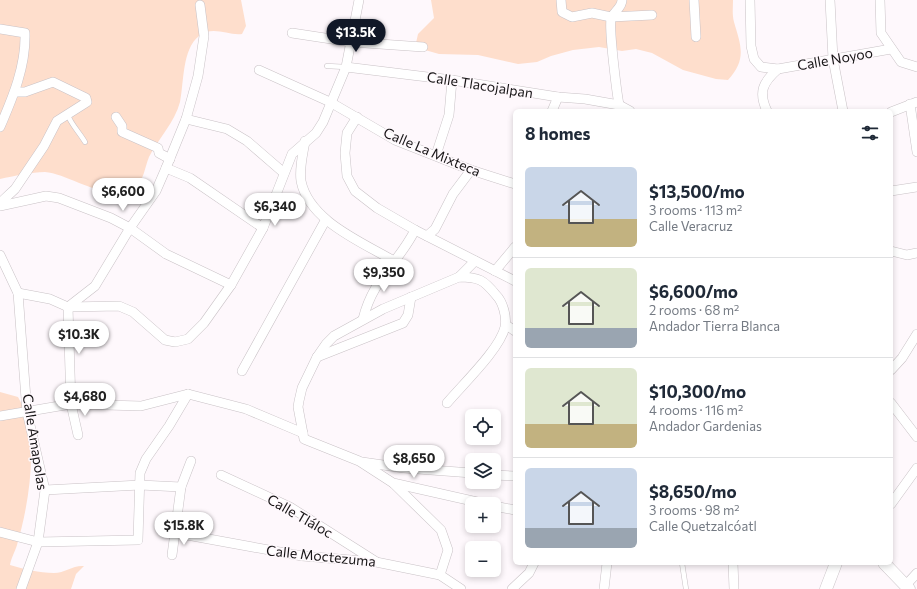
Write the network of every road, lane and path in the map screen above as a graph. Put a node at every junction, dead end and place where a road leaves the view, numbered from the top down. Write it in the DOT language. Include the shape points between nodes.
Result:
graph roads {
  1 [pos="358,0"];
  2 [pos="561,0"];
  3 [pos="622,0"];
  4 [pos="694,0"];
  5 [pos="750,0"];
  6 [pos="830,0"];
  7 [pos="880,0"];
  8 [pos="200,5"];
  9 [pos="652,15"];
  10 [pos="611,17"];
  11 [pos="0,29"];
  12 [pos="292,33"];
  13 [pos="696,37"];
  14 [pos="351,42"];
  15 [pos="423,46"];
  16 [pos="891,49"];
  17 [pos="833,59"];
  18 [pos="327,66"];
  19 [pos="346,67"];
  20 [pos="917,67"];
  21 [pos="778,69"];
  22 [pos="259,70"];
  23 [pos="452,80"];
  24 [pos="15,92"];
  25 [pos="558,97"];
  26 [pos="330,102"];
  27 [pos="913,103"];
  28 [pos="620,108"];
  29 [pos="553,109"];
  30 [pos="766,109"];
  31 [pos="843,109"];
  32 [pos="893,111"];
  33 [pos="68,115"];
  34 [pos="116,117"];
  35 [pos="357,117"];
  36 [pos="186,119"];
  37 [pos="1,124"];
  38 [pos="305,141"];
  39 [pos="85,142"];
  40 [pos="917,152"];
  41 [pos="436,155"];
  42 [pos="168,163"];
  43 [pos="471,170"];
  44 [pos="284,173"];
  45 [pos="513,183"];
  46 [pos="917,187"];
  47 [pos="893,191"];
  48 [pos="0,204"];
  49 [pos="325,221"];
  50 [pos="130,228"];
  51 [pos="263,228"];
  52 [pos="415,230"];
  53 [pos="427,236"];
  54 [pos="513,249"];
  55 [pos="893,252"];
  56 [pos="917,253"];
  57 [pos="0,255"];
  58 [pos="394,260"];
  59 [pos="475,261"];
  60 [pos="495,271"];
  61 [pos="459,277"];
  62 [pos="513,280"];
  63 [pos="231,285"];
  64 [pos="18,293"];
  65 [pos="411,297"];
  66 [pos="68,306"];
  67 [pos="363,319"];
  68 [pos="506,326"];
  69 [pos="513,330"];
  70 [pos="917,334"];
  71 [pos="317,357"];
  72 [pos="893,368"];
  73 [pos="242,371"];
  74 [pos="188,394"];
  75 [pos="447,403"];
  76 [pos="71,404"];
  77 [pos="893,406"];
  78 [pos="27,412"];
  79 [pos="0,416"];
  80 [pos="303,433"];
  81 [pos="78,435"];
  82 [pos="917,437"];
  83 [pos="191,461"];
  84 [pos="359,461"];
  85 [pos="917,468"];
  86 [pos="465,472"];
  87 [pos="221,475"];
  88 [pos="501,475"];
  89 [pos="513,476"];
  90 [pos="393,483"];
  91 [pos="140,485"];
  92 [pos="181,487"];
  93 [pos="45,490"];
  94 [pos="465,499"];
  95 [pos="893,501"];
  96 [pos="501,507"];
  97 [pos="513,510"];
  98 [pos="0,532"];
  99 [pos="176,534"];
  100 [pos="38,542"];
  101 [pos="172,555"];
  102 [pos="376,562"];
  103 [pos="533,565"];
  104 [pos="607,565"];
  105 [pos="682,565"];
  106 [pos="733,565"];
  107 [pos="835,565"];
  108 [pos="886,565"];
  109 [pos="917,573"];
  110 [pos="440,575"];
  111 [pos="735,578"];
  112 [pos="907,587"];
  113 [pos="20,589"];
  114 [pos="461,589"];
  115 [pos="512,589"];
  116 [pos="604,589"];
  117 [pos="686,589"];
  118 [pos="728,589"];
  119 [pos="734,589"];
  120 [pos="826,589"];
  1 -- 14 [label="street"];
  2 -- 10 [label="street" via="562,12 572,17 592,13"];
  3 -- 10 [label="street"];
  4 -- 13 [label="street"];
  5 -- 21 [label="street" via="754,59 761,67"];
  6 -- 17 [label="street"];
  7 -- 16 [label="street" via="881,33"];
  8 -- 36 [label="street" via="204,36 198,76"];
  9 -- 10 [label="street"];
  10 -- 28 [label="street"];
  11 -- 24 [label="street" via="25,33 25,51"];
  12 -- 14 [label="street"];
  14 -- 15 [label="street"];
  14 -- 19 [label="street"];
  16 -- 17 [label="street, Calle Noyoo"];
  16 -- 20 [label="street" via="901,62"];
  17 -- 21 [label="street, Calle Noyoo"];
  17 -- 31 [label="street"];
  18 -- 19 [label="lane, Calle Tlacojalpan"];
  19 -- 23 [label="street, Calle Tlacojalpan"];
  19 -- 26 [label="street"];
  21 -- 30 [label="street" via="768,77 762,89 762,101"];
  22 -- 26 [label="street, Calle La Mixteca"];
  23 -- 25 [label="street, Calle Tlacojalpan"];
  23 -- 41 [label="street" via="449,115"];
  24 -- 33 [label="street" via="25,92 53,82 86,98 87,102"];
  24 -- 37 [label="street"];
  25 -- 28 [label="street, Calle Tlacojalpan" via="585,99"];
  25 -- 29 [label="street"];
  26 -- 35 [label="street, Calle La Mixteca"];
  26 -- 38 [label="street" via="316,132"];
  27 -- 32 [label="street"];
  27 -- 40 [label="street"];
  33 -- 39 [label="lane" via="69,121"];
  33 -- 48 [label="street" via="57,121 44,146 14,189"];
  34 -- 42 [label="street" via="122,126 122,132 158,148"];
  35 -- 41 [label="street, Calle La Mixteca" via="395,140"];
  35 -- 52 [label="street" via="347,133 347,176 355,191 377,208"];
  36 -- 42 [label="street"];
  36 -- 44 [label="street" via="227,129 247,141"];
  38 -- 44 [label="street" via="292,154"];
  38 -- 49 [label="street" via="301,181 307,198"];
  41 -- 43 [label="street, Calle La Mixteca"];
  42 -- 50 [label="street" via="156,191"];
  42 -- 51 [label="street"];
  43 -- 45 [label="street, Calle La Mixteca"];
  43 -- 53 [label="street" via="453,194 435,229"];
  44 -- 51 [label="street"];
  46 -- 47 [label="street"];
  48 -- 50 [label="street" via="46,196 59,198"];
  49 -- 58 [label="street"];
  49 -- 73 [label="street"];
  50 -- 63 [label="street" via="166,254"];
  50 -- 66 [label="street" via="95,286"];
  51 -- 63 [label="street"];
  52 -- 53 [label="street"];
  52 -- 58 [label="street" via="407,246"];
  53 -- 59 [label="street"];
  54 -- 60 [label="street"];
  55 -- 56 [label="street" via="907,255"];
  57 -- 64 [label="street"];
  58 -- 67 [label="street" via="369,297"];
  59 -- 60 [label="street"];
  59 -- 61 [label="street"];
  60 -- 62 [label="street"];
  61 -- 65 [label="street"];
  61 -- 68 [label="street" via="472,277 484,281 498,296 504,310"];
  63 -- 66 [label="street" via="204,323 188,339 174,342 165,340 133,312 120,306"];
  64 -- 66 [label="street" via="50,299"];
  64 -- 78 [label="street, Calle Amapolas"];
  65 -- 67 [label="street"];
  65 -- 71 [label="street" via="408,315 403,323"];
  66 -- 76 [label="street"];
  67 -- 71 [label="street" via="334,336"];
  68 -- 69 [label="street"];
  68 -- 75 [label="street" via="494,349"];
  70 -- 72 [label="street"];
  71 -- 80 [label="street" via="302,388 299,401"];
  74 -- 76 [label="street" via="141,406"];
  74 -- 80 [label="street" via="246,410"];
  74 -- 91 [label="street" via="146,459 140,473"];
  76 -- 78 [label="street"];
  76 -- 81 [label="street"];
  77 -- 82 [label="street"];
  78 -- 79 [label="street"];
  78 -- 93 [label="street, Calle Amapolas"];
  80 -- 84 [label="street" via="304,439"];
  83 -- 92 [label="street"];
  84 -- 86 [label="street" via="404,468"];
  84 -- 90 [label="street"];
  85 -- 95 [label="street"];
  87 -- 102 [label="street, Calle Tláloc" via="290,507"];
  88 -- 89 [label="street"];
  90 -- 94 [label="street"];
  90 -- 110 [label="street" via="441,530 448,550"];
  91 -- 92 [label="street"];
  91 -- 93 [label="street"];
  91 -- 100 [label="street" via="138,540"];
  92 -- 99 [label="street"];
  93 -- 100 [label="street, Calle Amapolas"];
  96 -- 97 [label="street"];
  98 -- 100 [label="street"];
  99 -- 101 [label="street"];
  99 -- 102 [label="street, Calle Moctezuma" via="302,556"];
  100 -- 113 [label="street, Calle Amapolas"];
  102 -- 110 [label="street, Calle Moctezuma"];
  103 -- 115 [label="street"];
  104 -- 116 [label="street"];
  105 -- 117 [label="lane"];
  106 -- 111 [label="street"];
  107 -- 120 [label="street"];
  108 -- 112 [label="street"];
  109 -- 112 [label="street"];
  110 -- 114 [label="street, Calle Moctezuma"];
  111 -- 118 [label="street"];
  111 -- 119 [label="street"];
}
